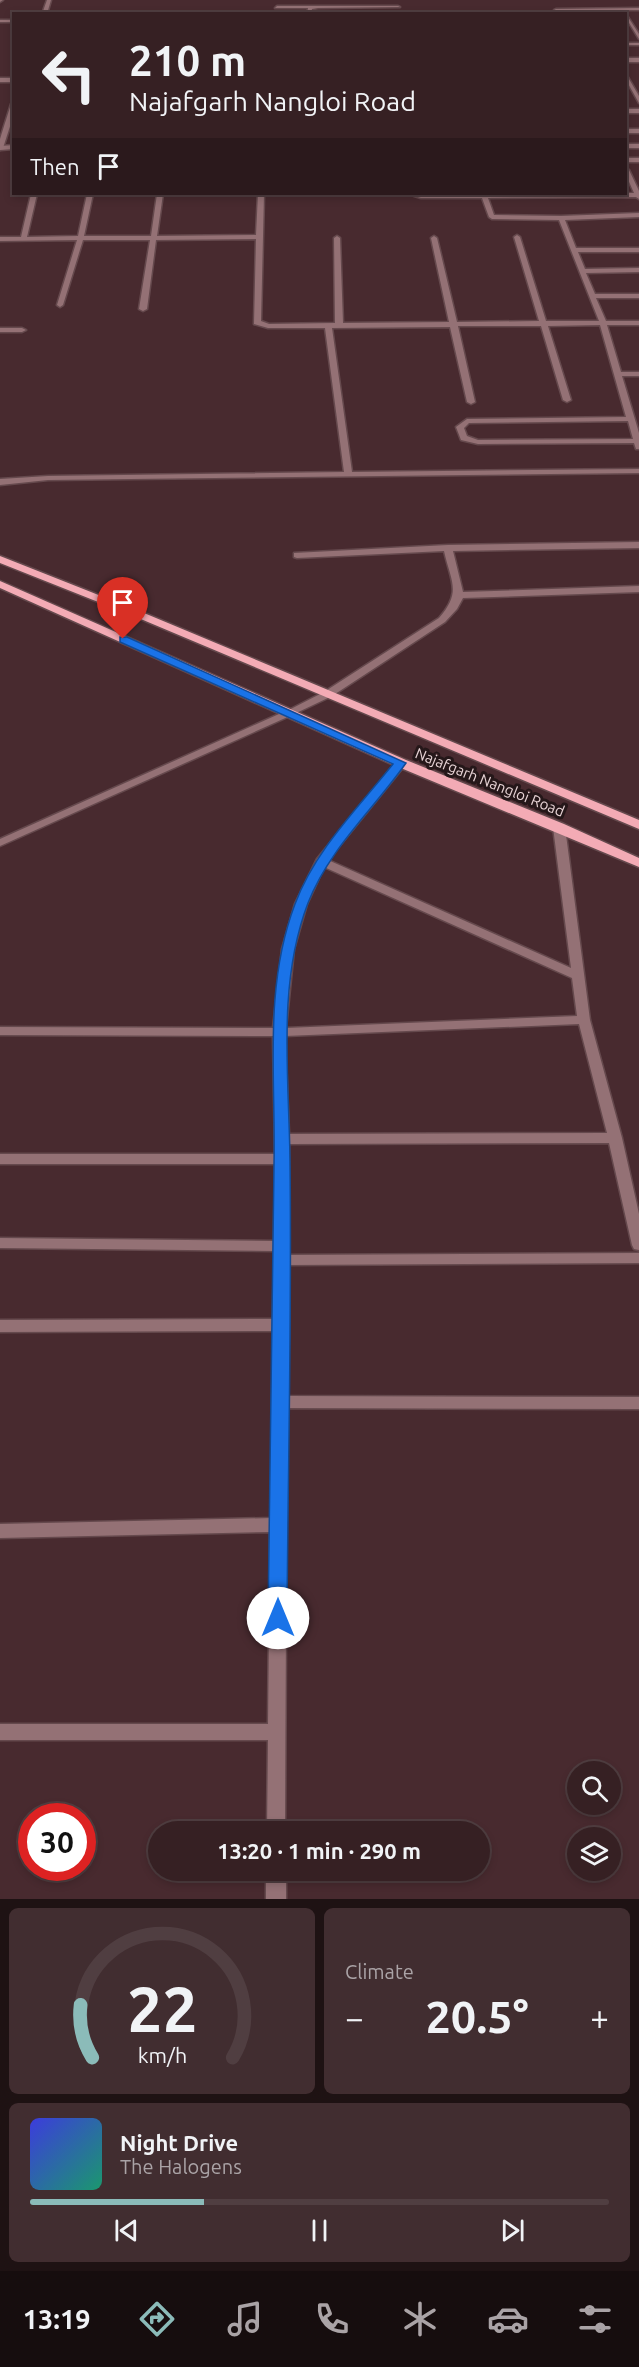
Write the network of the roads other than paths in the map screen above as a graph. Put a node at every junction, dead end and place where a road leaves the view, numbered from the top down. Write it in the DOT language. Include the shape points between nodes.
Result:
graph roads {
  1 [pos="316,0"];
  2 [pos="618,2"];
  3 [pos="277,7"];
  4 [pos="316,7"];
  5 [pos="398,7"];
  6 [pos="556,10"];
  7 [pos="309,12"];
  8 [pos="584,12"];
  9 [pos="623,12"];
  10 [pos="636,28"];
  11 [pos="639,38"];
  12 [pos="628,76"];
  13 [pos="639,101"];
  14 [pos="12,117"];
  15 [pos="0,148"];
  16 [pos="627,172"];
  17 [pos="34,195"];
  18 [pos="90,195"];
  19 [pos="160,195"];
  20 [pos="261,195"];
  21 [pos="416,195"];
  22 [pos="484,196"];
  23 [pos="639,196"];
  24 [pos="639,215"];
  25 [pos="561,218"];
  26 [pos="81,237"];
  27 [pos="152,237"];
  28 [pos="260,237"];
  29 [pos="517,237"];
  30 [pos="24,238"];
  31 [pos="337,238"];
  32 [pos="434,238"];
  33 [pos="0,239"];
  34 [pos="574,250"];
  35 [pos="639,250"];
  36 [pos="639,270"];
  37 [pos="582,271"];
  38 [pos="639,296"];
  39 [pos="592,297"];
  40 [pos="60,305"];
  41 [pos="143,309"];
  42 [pos="542,323"];
  43 [pos="603,323"];
  44 [pos="639,323"];
  45 [pos="455,324"];
  46 [pos="339,325"];
  47 [pos="328,326"];
  48 [pos="0,330"];
  49 [pos="22,330"];
  50 [pos="617,374"];
  51 [pos="639,374"];
  52 [pos="567,400"];
  53 [pos="471,402"];
  54 [pos="634,424"];
  55 [pos="638,444"];
  56 [pos="639,471"];
  57 [pos="348,474"];
  58 [pos="0,482"];
  59 [pos="639,545"];
  60 [pos="448,548"];
  61 [pos="297,555"];
  62 [pos="0,559"];
  63 [pos="0,584"];
  64 [pos="639,589"];
  65 [pos="459,594"];
  66 [pos="328,694"];
  67 [pos="288,714"];
  68 [pos="400,763"];
  69 [pos="639,825"];
  70 [pos="559,827"];
  71 [pos="0,843"];
  72 [pos="321,861"];
  73 [pos="639,863"];
  74 [pos="577,975"];
  75 [pos="584,1020"];
  76 [pos="0,1031"];
  77 [pos="279,1032"];
  78 [pos="615,1138"];
  79 [pos="282,1139"];
  80 [pos="0,1159"];
  81 [pos="282,1159"];
  82 [pos="0,1243"];
  83 [pos="639,1245"];
  84 [pos="281,1253"];
  85 [pos="639,1258"];
  86 [pos="280,1325"];
  87 [pos="0,1326"];
  88 [pos="280,1402"];
  89 [pos="639,1403"];
  90 [pos="278,1525"];
  91 [pos="0,1530"];
  92 [pos="0,1732"];
  93 [pos="277,1732"];
  94 [pos="276,1821"];
  95 [pos="276,1881"];
  96 [pos="276,1899"];
  1 -- 4 [label="street"];
  2 -- 9 [label="street"];
  3 -- 4 [label="street"];
  4 -- 5 [label="street"];
  4 -- 7 [label="street"];
  6 -- 8 [label="street"];
  10 -- 11 [label="street"];
  12 -- 13 [label="street"];
  14 -- 15 [label="street"];
  16 -- 23 [label="street"];
  17 -- 30 [label="street"];
  18 -- 26 [label="street"];
  19 -- 27 [label="street"];
  20 -- 28 [label="street"];
  21 -- 22 [label="street"];
  22 -- 23 [label="street"];
  22 -- 25 [label="street" via="492,217"];
  24 -- 25 [label="street"];
  25 -- 34 [label="street"];
  26 -- 27 [label="street"];
  26 -- 30 [label="street"];
  26 -- 40 [label="street"];
  27 -- 28 [label="street"];
  27 -- 41 [label="street"];
  28 -- 47 [label="street" via="257,322 268,326"];
  29 -- 42 [label="street"];
  30 -- 33 [label="street"];
  31 -- 46 [label="street"];
  32 -- 45 [label="street"];
  34 -- 35 [label="street"];
  34 -- 37 [label="street"];
  36 -- 37 [label="street"];
  37 -- 39 [label="street"];
  38 -- 39 [label="street"];
  39 -- 43 [label="street"];
  42 -- 43 [label="street"];
  42 -- 45 [label="street"];
  42 -- 52 [label="street"];
  43 -- 44 [label="street"];
  43 -- 50 [label="street"];
  45 -- 46 [label="street"];
  45 -- 53 [label="street"];
  46 -- 47 [label="street"];
  47 -- 57 [label="street"];
  48 -- 49 [label="street"];
  50 -- 51 [label="street"];
  50 -- 54 [label="street"];
  54 -- 55 [label="street"];
  54 -- 55 [label="street" via="467,421 460,427 464,438 478,442"];
  56 -- 57 [label="street"];
  57 -- 58 [label="street"];
  59 -- 60 [label="street"];
  60 -- 61 [label="street"];
  60 -- 65 [label="street"];
  62 -- 66 [label="main road, Najafgarh Nangloi Road"];
  63 -- 67 [label="main road, Najafgarh Nangloi Road"];
  64 -- 65 [label="street"];
  65 -- 66 [label="street" via="454,608 442,620"];
  66 -- 67 [label="street"];
  66 -- 69 [label="main road, Najafgarh Nangloi Road"];
  67 -- 68 [label="main road, Najafgarh Nangloi Road"];
  67 -- 71 [label="street"];
  68 -- 70 [label="main road, Najafgarh Nangloi Road"];
  68 -- 72 [label="street"];
  70 -- 73 [label="main road, Najafgarh Nangloi Road"];
  70 -- 74 [label="street"];
  72 -- 74 [label="street"];
  72 -- 77 [label="street" via="301,904 288,949"];
  74 -- 75 [label="street"];
  75 -- 77 [label="street"];
  75 -- 78 [label="street"];
  76 -- 77 [label="street"];
  77 -- 79 [label="street"];
  78 -- 79 [label="street"];
  78 -- 83 [label="street"];
  79 -- 81 [label="street"];
  80 -- 81 [label="street"];
  81 -- 84 [label="street"];
  82 -- 84 [label="street"];
  84 -- 85 [label="street"];
  84 -- 86 [label="street"];
  86 -- 87 [label="street"];
  86 -- 88 [label="street"];
  88 -- 89 [label="street"];
  88 -- 90 [label="street"];
  90 -- 91 [label="street"];
  90 -- 93 [label="street"];
  92 -- 93 [label="street"];
  93 -- 94 [label="street"];
  95 -- 96 [label="street"];
}
